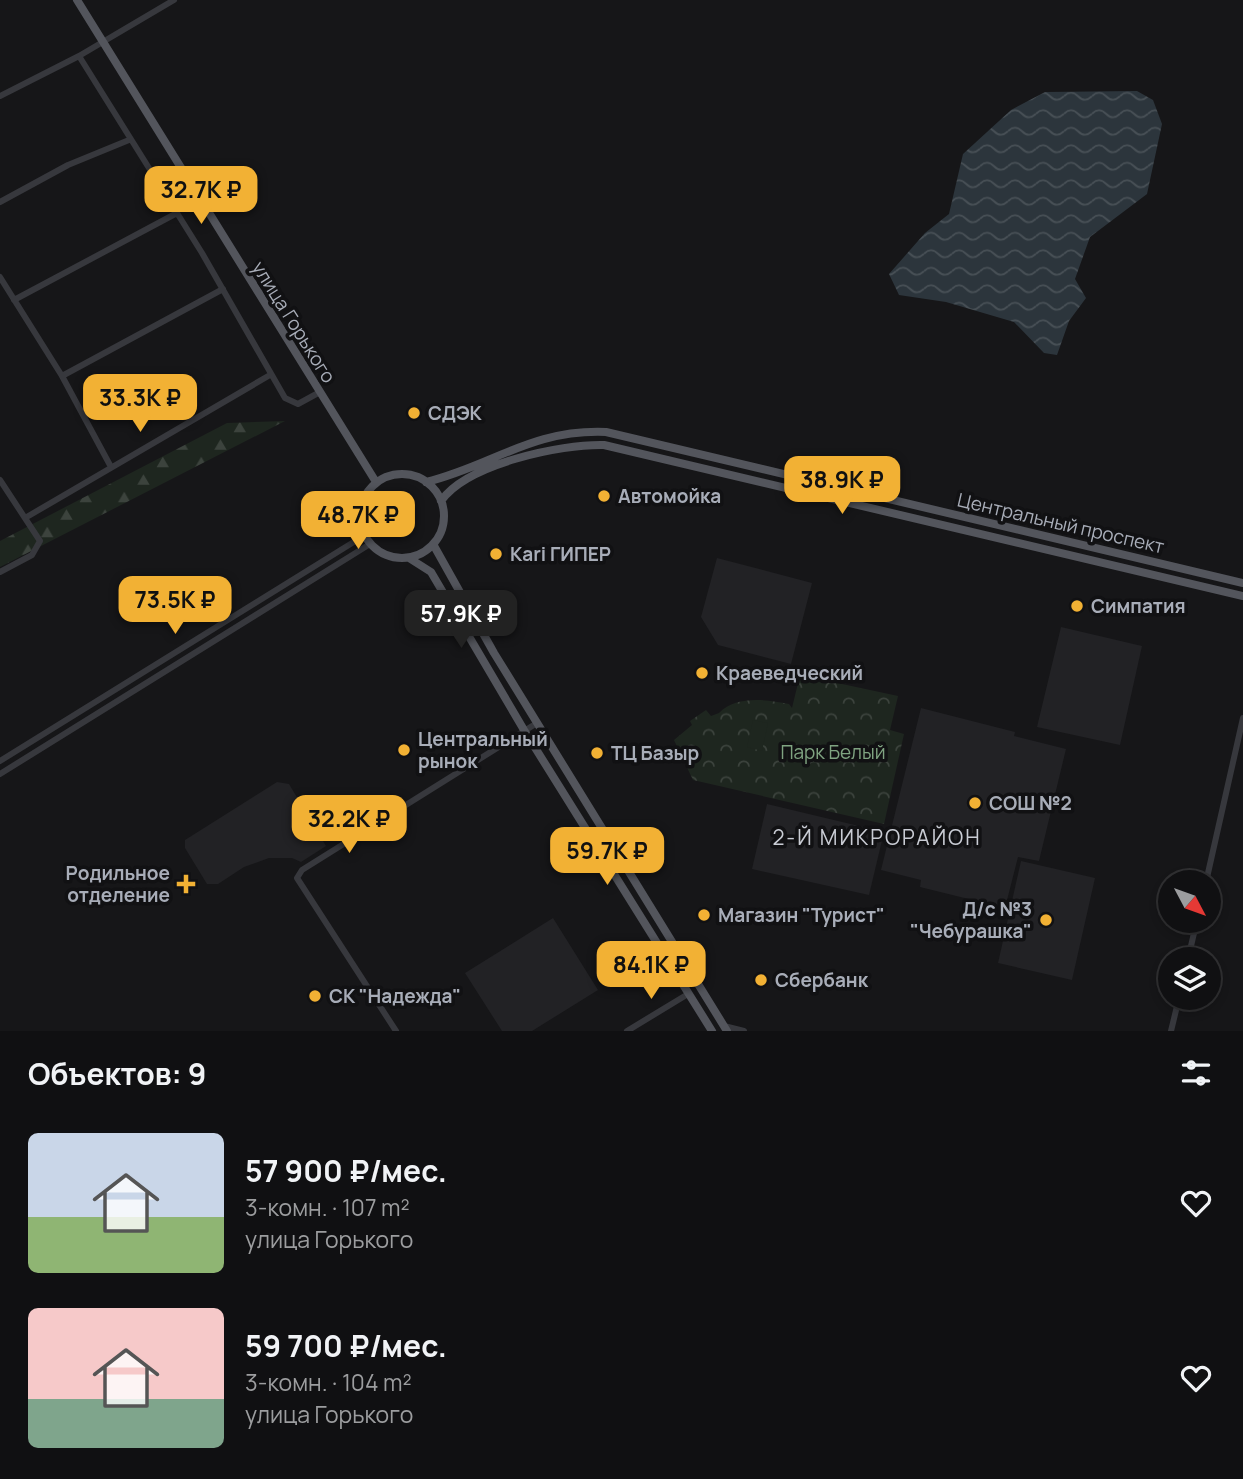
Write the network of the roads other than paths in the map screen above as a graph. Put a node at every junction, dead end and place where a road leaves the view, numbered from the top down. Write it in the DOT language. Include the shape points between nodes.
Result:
graph roads {
  1 [pos="77,0"];
  2 [pos="174,0"];
  3 [pos="101,41"];
  4 [pos="79,56"];
  5 [pos="0,96"];
  6 [pos="129,140"];
  7 [pos="0,202"];
  8 [pos="177,213"];
  9 [pos="0,277"];
  10 [pos="222,289"];
  11 [pos="14,300"];
  12 [pos="270,374"];
  13 [pos="62,376"];
  14 [pos="320,392"];
  15 [pos="569,433"];
  16 [pos="570,446"];
  17 [pos="111,467"];
  18 [pos="0,480"];
  19 [pos="376,482"];
  20 [pos="426,482"];
  21 [pos="856,491"];
  22 [pos="441,500"];
  23 [pos="853,503"];
  24 [pos="25,518"];
  25 [pos="365,535"];
  26 [pos="370,544"];
  27 [pos="433,544"];
  28 [pos="409,558"];
  29 [pos="0,572"];
  30 [pos="1243,583"];
  31 [pos="1243,596"];
  32 [pos="1243,718"];
  33 [pos="537,723"];
  34 [pos="524,730"];
  35 [pos="0,761"];
  36 [pos="0,774"];
  37 [pos="1209,870"];
  38 [pos="700,987"];
  39 [pos="688,994"];
  40 [pos="1176,1010"];
  41 [pos="726,1029"];
  42 [pos="396,1031"];
  43 [pos="628,1031"];
  44 [pos="712,1031"];
  45 [pos="744,1031"];
  46 [pos="1171,1031"];
  1 -- 3 [label="main road, улица Горького"];
  2 -- 3 [label="street"];
  3 -- 4 [label="street"];
  3 -- 14 [label="main road, улица Горького"];
  4 -- 5 [label="street"];
  4 -- 6 [label="street"];
  6 -- 7 [label="street" via="68,165"];
  6 -- 8 [label="street"];
  8 -- 10 [label="street"];
  8 -- 11 [label="street"];
  9 -- 11 [label="street"];
  10 -- 12 [label="street"];
  10 -- 13 [label="street"];
  11 -- 13 [label="street"];
  12 -- 14 [label="street" via="291,404"];
  12 -- 17 [label="street"];
  13 -- 17 [label="street"];
  14 -- 19 [label="main road, улица Горького"];
  15 -- 16 [label="main road"];
  15 -- 20 [label="main road, Центральный проспект" via="519,446"];
  15 -- 21 [label="main road, Центральный проспект" via="632,437"];
  16 -- 22 [label="main road, Центральный проспект" via="490,469 457,485"];
  16 -- 23 [label="main road, Центральный проспект" via="604,445"];
  17 -- 24 [label="street"];
  18 -- 24 [label="street"];
  19 -- 20 [label="main road" via="402,474"];
  19 -- 25 [label="main road" via="362,503"];
  20 -- 22 [label="main road"];
  21 -- 23 [label="main road"];
  21 -- 30 [label="main road, Центральный проспект"];
  22 -- 27 [label="main road" via="443,521"];
  23 -- 31 [label="main road, Центральный проспект"];
  24 -- 29 [label="street" via="40,541 32,555"];
  25 -- 26 [label="main road"];
  25 -- 35 [label="street"];
  26 -- 28 [label="main road" via="389,556"];
  26 -- 36 [label="street"];
  27 -- 28 [label="main road"];
  27 -- 33 [label="main road"];
  28 -- 34 [label="main road" via="431,572"];
  32 -- 37 [label="street"];
  33 -- 34 [label="street"];
  33 -- 38 [label="main road"];
  34 -- 39 [label="main road"];
  34 -- 42 [label="street" via="334,848 297,878"];
  38 -- 39 [label="main road"];
  38 -- 41 [label="main road"];
  39 -- 43 [label="street"];
  39 -- 44 [label="main road"];
  40 -- 46 [label="street"];
  41 -- 45 [label="street"];
}
